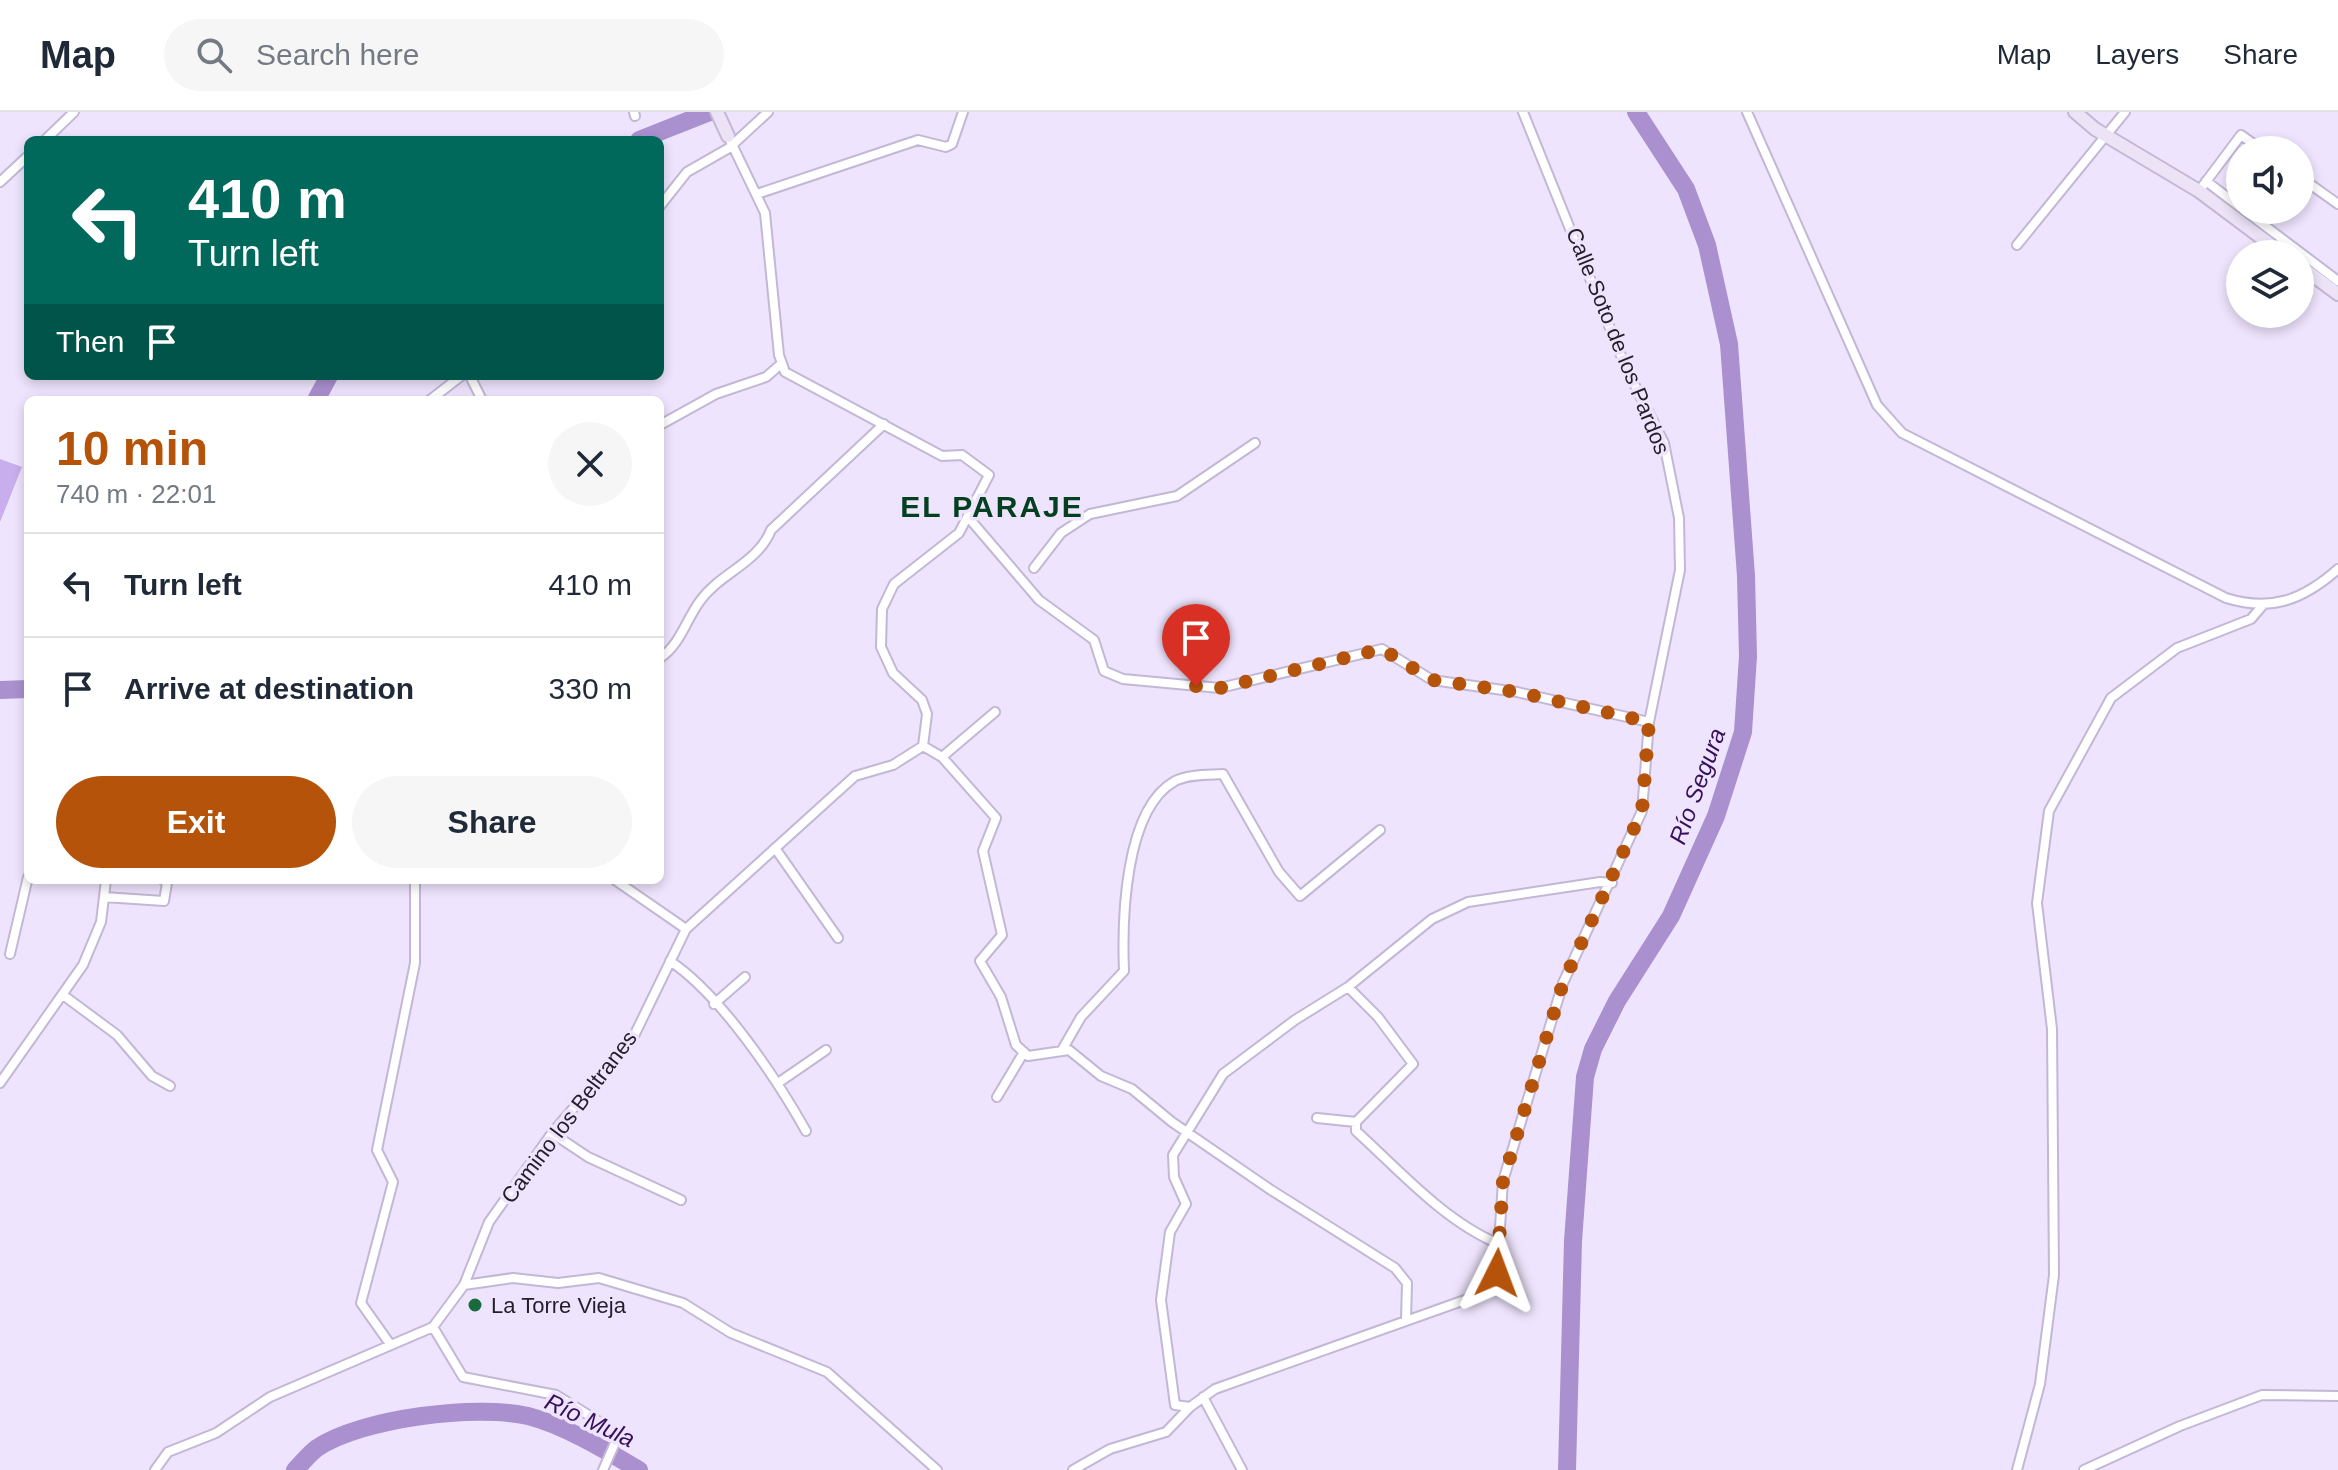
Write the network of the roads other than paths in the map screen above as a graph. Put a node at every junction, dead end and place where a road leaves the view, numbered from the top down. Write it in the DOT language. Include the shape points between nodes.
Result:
graph roads {
  1 [pos="74,112"];
  2 [pos="717,112"];
  3 [pos="768,112"];
  4 [pos="963,112"];
  5 [pos="1523,112"];
  6 [pos="1747,112"];
  7 [pos="2075,112"];
  8 [pos="2125,112"];
  9 [pos="49,136"];
  10 [pos="2107,136"];
  11 [pos="732,140"];
  12 [pos="2226,155"];
  13 [pos="24,160"];
  14 [pos="0,182"];
  15 [pos="2202,186"];
  16 [pos="2314,187"];
  17 [pos="757,194"];
  18 [pos="2226,199"];
  19 [pos="664,201"];
  20 [pos="2338,204"];
  21 [pos="2263,224"];
  22 [pos="2266,240"];
  23 [pos="2017,245"];
  24 [pos="2314,276"];
  25 [pos="2338,281"];
  26 [pos="2338,294"];
  27 [pos="781,364"];
  28 [pos="456,380"];
  29 [pos="435,396"];
  30 [pos="664,423"];
  31 [pos="884,424"];
  32 [pos="1255,443"];
  33 [pos="968,517"];
  34 [pos="1034,568"];
  35 [pos="2338,569"];
  36 [pos="2263,605"];
  37 [pos="664,655"];
  38 [pos="995,712"];
  39 [pos="1649,722"];
  40 [pos="923,746"];
  41 [pos="942,757"];
  42 [pos="1380,830"];
  43 [pos="775,848"];
  44 [pos="1612,883"];
  45 [pos="26,884"];
  46 [pos="106,884"];
  47 [pos="167,884"];
  48 [pos="415,884"];
  49 [pos="621,884"];
  50 [pos="104,897"];
  51 [pos="686,929"];
  52 [pos="838,938"];
  53 [pos="10,954"];
  54 [pos="670,961"];
  55 [pos="745,977"];
  56 [pos="1348,987"];
  57 [pos="63,995"];
  58 [pos="714,1004"];
  59 [pos="826,1050"];
  60 [pos="1062,1050"];
  61 [pos="1024,1052"];
  62 [pos="0,1083"];
  63 [pos="778,1083"];
  64 [pos="170,1086"];
  65 [pos="997,1097"];
  66 [pos="1317,1118"];
  67 [pos="1356,1122"];
  68 [pos="806,1131"];
  69 [pos="1185,1131"];
  70 [pos="552,1133"];
  71 [pos="681,1200"];
  72 [pos="1499,1244"];
  73 [pos="464,1285"];
  74 [pos="1406,1321"];
  75 [pos="433,1327"];
  76 [pos="390,1344"];
  77 [pos="2338,1396"];
  78 [pos="1203,1397"];
  79 [pos="1190,1407"];
  80 [pos="155,1470"];
  81 [pos="604,1470"];
  82 [pos="937,1470"];
  83 [pos="1073,1470"];
  84 [pos="1242,1470"];
  85 [pos="2017,1470"];
  86 [pos="2084,1470"];
  1 -- 9 [label="street"];
  2 -- 11 [label="main road"];
  3 -- 11 [label="street"];
  4 -- 17 [label="street" via="952,144 946,147 918,140"];
  5 -- 39 [label="street, Calle Soto de los Pardos" via="1626,368 1664,443 1679,518 1680,570"];
  6 -- 36 [label="street" via="1887,419 1915,442 2184,578 2226,598"];
  7 -- 10 [label="main road"];
  8 -- 10 [label="street"];
  10 -- 15 [label="main road"];
  10 -- 23 [label="street"];
  11 -- 17 [label="street"];
  11 -- 19 [label="street" via="687,172"];
  12 -- 15 [label="street"];
  13 -- 14 [label="street"];
  15 -- 18 [label="street"];
  15 -- 22 [label="main road"];
  16 -- 20 [label="street"];
  17 -- 27 [label="street" via="769,238"];
  21 -- 25 [label="street"];
  24 -- 26 [label="main road"];
  27 -- 30 [label="street" via="766,377 716,394"];
  27 -- 31 [label="street" via="785,372"];
  28 -- 29 [label="street"];
  31 -- 33 [label="street" via="942,456 962,455 989,475"];
  31 -- 37 [label="street" via="771,530 765,545 701,598"];
  32 -- 34 [label="street" via="1177,496 1090,514 1061,533"];
  33 -- 39 [label="street" via="1039,600 1094,640 1104,671 1123,679 1220,688 1382,649 1432,680 1517,692"];
  33 -- 40 [label="street" via="959,533 894,584 882,609 881,647 893,673 922,700 927,714"];
  35 -- 36 [label="street" via="2304,595"];
  36 -- 85 [label="street" via="2251,619 2177,648 2111,698 2049,811 2037,903 2052,1029 2054,1275 2040,1384"];
  38 -- 41 [label="street"];
  39 -- 44 [label="street, Calle Soto de los Pardos" via="1642,811"];
  40 -- 41 [label="street"];
  40 -- 43 [label="street, Camino los Beltranes" via="893,765 855,776"];
  41 -- 61 [label="street" via="996,818 983,851 1002,935 980,961 1001,997 1016,1045"];
  42 -- 60 [label="street" via="1300,896 1279,872 1223,774 1178,779 1160,791 1130,862 1122,909 1124,971 1081,1017"];
  43 -- 51 [label="street, Camino los Beltranes"];
  43 -- 52 [label="street"];
  44 -- 56 [label="street" via="1468,902 1432,919"];
  44 -- 72 [label="street, Calle Soto de los Pardos" via="1563,983 1503,1181"];
  45 -- 53 [label="street"];
  46 -- 50 [label="street"];
  47 -- 50 [label="street" via="164,901"];
  48 -- 76 [label="street" via="415,963 377,1150 393,1182 361,1303"];
  49 -- 51 [label="street"];
  50 -- 57 [label="street" via="101,922"];
  51 -- 54 [label="street, Camino los Beltranes"];
  54 -- 58 [label="street"];
  54 -- 70 [label="street, Camino los Beltranes" via="632,1040"];
  55 -- 58 [label="street"];
  56 -- 67 [label="street" via="1413,1064"];
  56 -- 69 [label="street" via="1223,1074"];
  57 -- 62 [label="street"];
  57 -- 64 [label="street" via="117,1035 152,1076"];
  58 -- 63 [label="street"];
  59 -- 63 [label="street"];
  60 -- 61 [label="street" via="1044,1056"];
  60 -- 69 [label="street" via="1132,1089"];
  61 -- 65 [label="street"];
  63 -- 68 [label="street"];
  66 -- 67 [label="street"];
  67 -- 72 [label="street" via="1356,1131 1428,1196 1479,1236"];
  69 -- 74 [label="street" via="1395,1268 1407,1283"];
  69 -- 79 [label="street" via="1173,1155 1174,1177 1186,1204 1170,1232 1161,1300 1175,1405"];
  70 -- 71 [label="street" via="588,1157"];
  70 -- 73 [label="street, Camino los Beltranes" via="489,1222"];
  72 -- 74 [label="street, Calle Soto de los Pardos" via="1497,1273 1490,1285 1476,1296"];
  73 -- 75 [label="street, Camino los Beltranes"];
  73 -- 82 [label="street" via="513,1278 558,1283 599,1278 683,1303 731,1333 827,1372"];
  74 -- 78 [label="street, Calle Soto de los Pardos"];
  75 -- 76 [label="street"];
  75 -- 81 [label="street" via="463,1377 556,1395 619,1434"];
  76 -- 80 [label="street" via="270,1397 216,1433 168,1452"];
  77 -- 86 [label="street" via="2262,1395"];
  78 -- 79 [label="street, Calle Soto de los Pardos"];
  78 -- 84 [label="street"];
  79 -- 83 [label="street, Calle Soto de los Pardos" via="1166,1432 1110,1449"];
}
